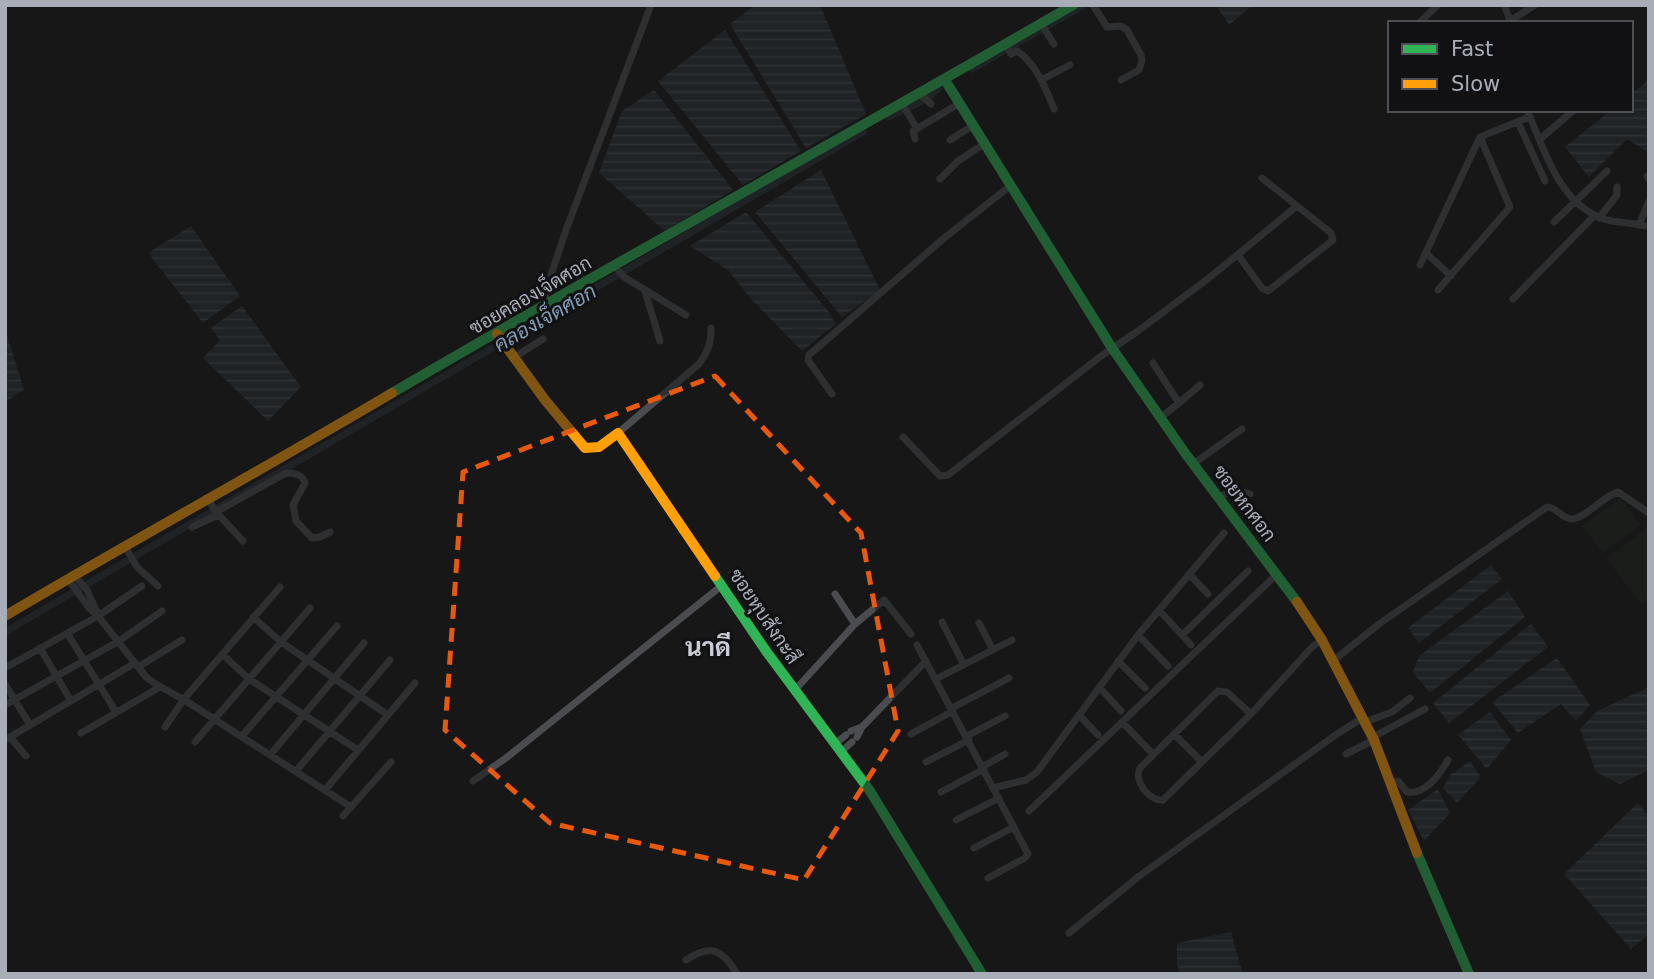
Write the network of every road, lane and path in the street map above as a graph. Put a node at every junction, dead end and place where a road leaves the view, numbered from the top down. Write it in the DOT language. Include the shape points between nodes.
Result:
graph roads {
  1 [pos="651,5"];
  2 [pos="1073,5"];
  3 [pos="1438,5"];
  4 [pos="1535,5"];
  5 [pos="1094,7"];
  6 [pos="1421,21"];
  7 [pos="1512,21"];
  8 [pos="1041,24"];
  9 [pos="1054,44"];
  10 [pos="1008,48"];
  11 [pos="1070,65"];
  12 [pos="945,80"];
  13 [pos="1041,80"];
  14 [pos="1121,80"];
  15 [pos="955,106"];
  16 [pos="905,108"];
  17 [pos="1054,109"];
  18 [pos="1572,112"];
  19 [pos="1528,113"];
  20 [pos="1518,122"];
  21 [pos="968,128"];
  22 [pos="917,129"];
  23 [pos="1480,137"];
  24 [pos="915,139"];
  25 [pos="1540,139"];
  26 [pos="950,140"];
  27 [pos="979,147"];
  28 [pos="1606,171"];
  29 [pos="1262,178"];
  30 [pos="940,179"];
  31 [pos="1545,181"];
  32 [pos="1010,186"];
  33 [pos="1617,187"];
  34 [pos="1575,201"];
  35 [pos="1649,201"];
  36 [pos="1297,206"];
  37 [pos="1597,216"];
  38 [pos="1554,222"];
  39 [pos="1639,225"];
  40 [pos="1649,227"];
  41 [pos="1426,253"];
  42 [pos="1237,255"];
  43 [pos="1420,265"];
  44 [pos="618,270"];
  45 [pos="1451,276"];
  46 [pos="645,290"];
  47 [pos="1438,290"];
  48 [pos="1513,299"];
  49 [pos="546,303"];
  50 [pos="686,315"];
  51 [pos="711,328"];
  52 [pos="500,339"];
  53 [pos="543,339"];
  54 [pos="660,341"];
  55 [pos="1107,352"];
  56 [pos="513,358"];
  57 [pos="1153,363"];
  58 [pos="1200,384"];
  59 [pos="832,394"];
  60 [pos="1179,403"];
  61 [pos="1160,418"];
  62 [pos="1242,429"];
  63 [pos="618,433"];
  64 [pos="903,437"];
  65 [pos="282,458"];
  66 [pos="1193,464"];
  67 [pos="290,471"];
  68 [pos="1250,494"];
  69 [pos="1218,497"];
  70 [pos="214,509"];
  71 [pos="1649,513"];
  72 [pos="192,527"];
  73 [pos="330,532"];
  74 [pos="1224,533"];
  75 [pos="243,541"];
  76 [pos="125,548"];
  77 [pos="1248,571"];
  78 [pos="1189,574"];
  79 [pos="1273,578"];
  80 [pos="74,580"];
  81 [pos="142,586"];
  82 [pos="158,586"];
  83 [pos="280,587"];
  84 [pos="719,588"];
  85 [pos="835,594"];
  86 [pos="1208,594"];
  87 [pos="310,608"];
  88 [pos="1159,610"];
  89 [pos="162,611"];
  90 [pos="5,616"];
  91 [pos="98,616"];
  92 [pos="253,617"];
  93 [pos="942,622"];
  94 [pos="979,623"];
  95 [pos="855,624"];
  96 [pos="337,626"];
  97 [pos="67,633"];
  98 [pos="911,634"];
  99 [pos="1138,635"];
  100 [pos="1182,635"];
  101 [pos="182,640"];
  102 [pos="1012,640"];
  103 [pos="119,641"];
  104 [pos="281,642"];
  105 [pos="365,643"];
  106 [pos="1317,644"];
  107 [pos="917,645"];
  108 [pos="1191,645"];
  109 [pos="40,648"];
  110 [pos="993,650"];
  111 [pos="222,654"];
  112 [pos="84,660"];
  113 [pos="308,660"];
  114 [pos="390,660"];
  115 [pos="926,661"];
  116 [pos="1118,661"];
  117 [pos="1333,661"];
  118 [pos="964,664"];
  119 [pos="137,665"];
  120 [pos="1168,666"];
  121 [pos="5,668"];
  122 [pos="57,676"];
  123 [pos="335,678"];
  124 [pos="1009,678"];
  125 [pos="249,679"];
  126 [pos="936,679"];
  127 [pos="415,682"];
  128 [pos="5,684"];
  129 [pos="98,685"];
  130 [pos="160,687"];
  131 [pos="1100,688"];
  132 [pos="1145,688"];
  133 [pos="795,690"];
  134 [pos="360,695"];
  135 [pos="277,696"];
  136 [pos="1410,698"];
  137 [pos="16,699"];
  138 [pos="184,699"];
  139 [pos="71,701"];
  140 [pos="5,705"];
  141 [pos="952,709"];
  142 [pos="1425,709"];
  143 [pos="1121,711"];
  144 [pos="116,712"];
  145 [pos="1251,713"];
  146 [pos="304,715"];
  147 [pos="388,715"];
  148 [pos="1079,715"];
  149 [pos="1005,716"];
  150 [pos="215,719"];
  151 [pos="1360,721"];
  152 [pos="1122,722"];
  153 [pos="30,725"];
  154 [pos="165,727"];
  155 [pos="80,733"];
  156 [pos="329,733"];
  157 [pos="911,734"];
  158 [pos="1174,734"];
  159 [pos="1098,735"];
  160 [pos="242,736"];
  161 [pos="8,738"];
  162 [pos="968,738"];
  163 [pos="1370,741"];
  164 [pos="195,742"];
  165 [pos="838,748"];
  166 [pos="358,750"];
  167 [pos="1005,754"];
  168 [pos="1153,754"];
  169 [pos="1346,754"];
  170 [pos="270,755"];
  171 [pos="26,756"];
  172 [pos="1448,760"];
  173 [pos="391,762"];
  174 [pos="926,762"];
  175 [pos="1202,762"];
  176 [pos="983,768"];
  177 [pos="296,771"];
  178 [pos="473,781"];
  179 [pos="1390,783"];
  180 [pos="993,788"];
  181 [pos="325,790"];
  182 [pos="941,792"];
  183 [pos="999,798"];
  184 [pos="351,807"];
  185 [pos="1029,811"];
  186 [pos="343,816"];
  187 [pos="956,820"];
  188 [pos="1014,827"];
  189 [pos="974,848"];
  190 [pos="988,878"];
  191 [pos="1069,933"];
  192 [pos="686,960"];
  193 [pos="737,974"];
  194 [pos="982,974"];
  195 [pos="1469,974"];
  1 -- 49 [label="street" via="566,230 545,293"];
  2 -- 8 [label="street, ซอยคลองเจ็ดศอก"];
  3 -- 6 [label="street"];
  4 -- 7 [label="street"];
  5 -- 14 [label="street" via="1107,27 1127,30 1141,55 1139,70"];
  8 -- 9 [label="street"];
  8 -- 10 [label="street, ซอยคลองเจ็ดศอก"];
  10 -- 12 [label="street, ซอยคลองเจ็ดศอก"];
  10 -- 13 [label="street" via="1011,54 1021,54"];
  11 -- 13 [label="street"];
  12 -- 15 [label="street, ซอยหกศอก"];
  12 -- 16 [label="street, ซอยคลองเจ็ดศอก" via="925,99"];
  13 -- 17 [label="street"];
  15 -- 21 [label="street, ซอยหกศอก"];
  15 -- 22 [label="street"];
  16 -- 22 [label="street"];
  16 -- 44 [label="street, ซอยคลองเจ็ดศอก"];
  18 -- 25 [label="street"];
  19 -- 20 [label="street"];
  19 -- 25 [label="street"];
  20 -- 23 [label="street"];
  20 -- 31 [label="street"];
  21 -- 26 [label="street"];
  21 -- 27 [label="street, ซอยหกศอก"];
  22 -- 24 [label="street" via="912,134"];
  23 -- 41 [label="street"];
  23 -- 45 [label="street" via="1510,208"];
  25 -- 34 [label="street" via="1556,177"];
  27 -- 30 [label="street"];
  27 -- 32 [label="street, ซอยหกศอก"];
  28 -- 34 [label="street"];
  29 -- 36 [label="street"];
  32 -- 55 [label="street, ซอยหกศอก"];
  32 -- 59 [label="street" via="808,355"];
  33 -- 37 [label="street" via="1617,195"];
  34 -- 37 [label="street"];
  34 -- 38 [label="street"];
  35 -- 39 [label="street"];
  36 -- 42 [label="street"];
  36 -- 42 [label="street" via="1331,233 1332,242 1268,291"];
  37 -- 39 [label="street"];
  37 -- 48 [label="street"];
  39 -- 40 [label="street"];
  41 -- 43 [label="street"];
  41 -- 45 [label="street"];
  42 -- 55 [label="street"];
  44 -- 46 [label="street"];
  44 -- 49 [label="street, ซอยคลองเจ็ดศอก"];
  45 -- 47 [label="street"];
  46 -- 50 [label="street"];
  46 -- 54 [label="street"];
  49 -- 52 [label="street, ซอยคลองเจ็ดศอก"];
  51 -- 63 [label="street" via="711,343 699,364"];
  52 -- 56 [label="street"];
  52 -- 65 [label="street, ซอยคลองเจ็ดศอก"];
  53 -- 56 [label="street"];
  55 -- 61 [label="street, ซอยหกศอก"];
  55 -- 64 [label="street" via="945,477"];
  56 -- 63 [label="street" via="585,448 598,448"];
  57 -- 60 [label="street"];
  58 -- 60 [label="street"];
  60 -- 61 [label="street"];
  61 -- 66 [label="street, ซอยหกศอก"];
  62 -- 66 [label="street"];
  63 -- 84 [label="street, ซอยหุบสังกะสี"];
  65 -- 67 [label="street"];
  65 -- 70 [label="street, ซอยคลองเจ็ดศอก"];
  66 -- 69 [label="street, ซอยหกศอก"];
  67 -- 70 [label="street"];
  67 -- 73 [label="street" via="305,483 293,505 296,522 312,538"];
  68 -- 69 [label="street" via="1234,491"];
  69 -- 79 [label="street, ซอยหกศอก"];
  70 -- 72 [label="street"];
  70 -- 75 [label="street"];
  70 -- 76 [label="street, ซอยคลองเจ็ดศอก"];
  71 -- 117 [label="street" via="1618,492 1575,519 1547,507"];
  74 -- 78 [label="street"];
  76 -- 80 [label="street, ซอยคลองเจ็ดศอก"];
  76 -- 82 [label="street"];
  77 -- 100 [label="street"];
  78 -- 86 [label="street"];
  78 -- 88 [label="street"];
  79 -- 106 [label="street, ซอยหกศอก"];
  79 -- 152 [label="street"];
  80 -- 90 [label="street, ซอยคลองเจ็ดศอก"];
  80 -- 91 [label="street" via="95,604"];
  81 -- 91 [label="street"];
  83 -- 92 [label="street"];
  84 -- 133 [label="street, ซอยหุบสังกะสี"];
  84 -- 178 [label="street"];
  85 -- 95 [label="street"];
  87 -- 104 [label="street"];
  88 -- 99 [label="street"];
  88 -- 100 [label="street"];
  89 -- 103 [label="street"];
  91 -- 97 [label="street"];
  91 -- 103 [label="street"];
  92 -- 104 [label="street"];
  92 -- 111 [label="street"];
  93 -- 118 [label="street"];
  94 -- 110 [label="street"];
  95 -- 98 [label="street" via="884,600"];
  95 -- 133 [label="street"];
  96 -- 113 [label="street"];
  97 -- 109 [label="street"];
  97 -- 112 [label="street"];
  99 -- 116 [label="street"];
  99 -- 120 [label="street"];
  100 -- 108 [label="street"];
  101 -- 119 [label="street"];
  102 -- 110 [label="street"];
  103 -- 112 [label="street"];
  103 -- 119 [label="street"];
  104 -- 113 [label="street"];
  104 -- 125 [label="street"];
  105 -- 123 [label="street"];
  106 -- 117 [label="street, ซอยหกศอก"];
  106 -- 145 [label="street"];
  107 -- 115 [label="street"];
  109 -- 121 [label="street"];
  109 -- 122 [label="street"];
  110 -- 118 [label="street"];
  111 -- 125 [label="street"];
  111 -- 138 [label="street"];
  112 -- 122 [label="street"];
  112 -- 129 [label="street"];
  113 -- 123 [label="street"];
  113 -- 135 [label="street"];
  114 -- 134 [label="street"];
  115 -- 126 [label="street"];
  115 -- 165 [label="street"];
  116 -- 131 [label="street"];
  116 -- 132 [label="street"];
  117 -- 151 [label="street, ซอยหกศอก"];
  118 -- 126 [label="street"];
  119 -- 129 [label="street"];
  119 -- 130 [label="street"];
  122 -- 137 [label="street"];
  122 -- 139 [label="street"];
  123 -- 134 [label="street"];
  123 -- 146 [label="street"];
  124 -- 141 [label="street"];
  125 -- 135 [label="street"];
  125 -- 150 [label="street"];
  126 -- 141 [label="street"];
  127 -- 147 [label="street"];
  128 -- 137 [label="street"];
  129 -- 139 [label="street"];
  129 -- 144 [label="street"];
  130 -- 138 [label="street"];
  130 -- 144 [label="street"];
  131 -- 143 [label="street"];
  131 -- 148 [label="street"];
  133 -- 165 [label="street, ซอยหุบสังกะสี"];
  134 -- 147 [label="street"];
  134 -- 156 [label="street"];
  135 -- 146 [label="street"];
  135 -- 160 [label="street"];
  136 -- 151 [label="street" via="1392,712"];
  137 -- 140 [label="street"];
  137 -- 153 [label="street"];
  138 -- 150 [label="street"];
  138 -- 154 [label="street"];
  139 -- 153 [label="street"];
  141 -- 157 [label="street"];
  141 -- 162 [label="street"];
  142 -- 163 [label="street"];
  144 -- 155 [label="street"];
  145 -- 158 [label="street" via="1222,690"];
  145 -- 175 [label="street"];
  146 -- 156 [label="street"];
  146 -- 170 [label="street"];
  147 -- 166 [label="street"];
  148 -- 159 [label="street"];
  148 -- 180 [label="street" via="1031,777"];
  149 -- 162 [label="street"];
  150 -- 160 [label="street"];
  150 -- 164 [label="street"];
  151 -- 163 [label="street, ซอยหกศอก"];
  151 -- 191 [label="street" via="1138,877"];
  152 -- 168 [label="street"];
  152 -- 185 [label="street"];
  153 -- 161 [label="street"];
  156 -- 166 [label="street"];
  156 -- 177 [label="street"];
  158 -- 168 [label="street"];
  158 -- 175 [label="street"];
  160 -- 170 [label="street"];
  161 -- 171 [label="street"];
  162 -- 174 [label="street"];
  162 -- 176 [label="street"];
  163 -- 169 [label="street"];
  163 -- 179 [label="street, ซอยหกศอก"];
  165 -- 194 [label="street, ซอยหุบสังกะสี"];
  166 -- 181 [label="street"];
  167 -- 176 [label="street"];
  168 -- 175 [label="street" via="1137,777 1160,801"];
  170 -- 177 [label="street"];
  172 -- 179 [label="street" via="1434,780 1413,792 1407,792 1398,781"];
  173 -- 184 [label="street"];
  176 -- 180 [label="street"];
  176 -- 182 [label="street"];
  177 -- 181 [label="street"];
  179 -- 195 [label="street, ซอยหกศอก"];
  180 -- 183 [label="street"];
  181 -- 184 [label="street"];
  183 -- 187 [label="street"];
  183 -- 188 [label="street"];
  184 -- 186 [label="street"];
  188 -- 189 [label="street"];
  188 -- 190 [label="street" via="1027,856"];
  192 -- 193 [label="street" via="717,950"];
}
